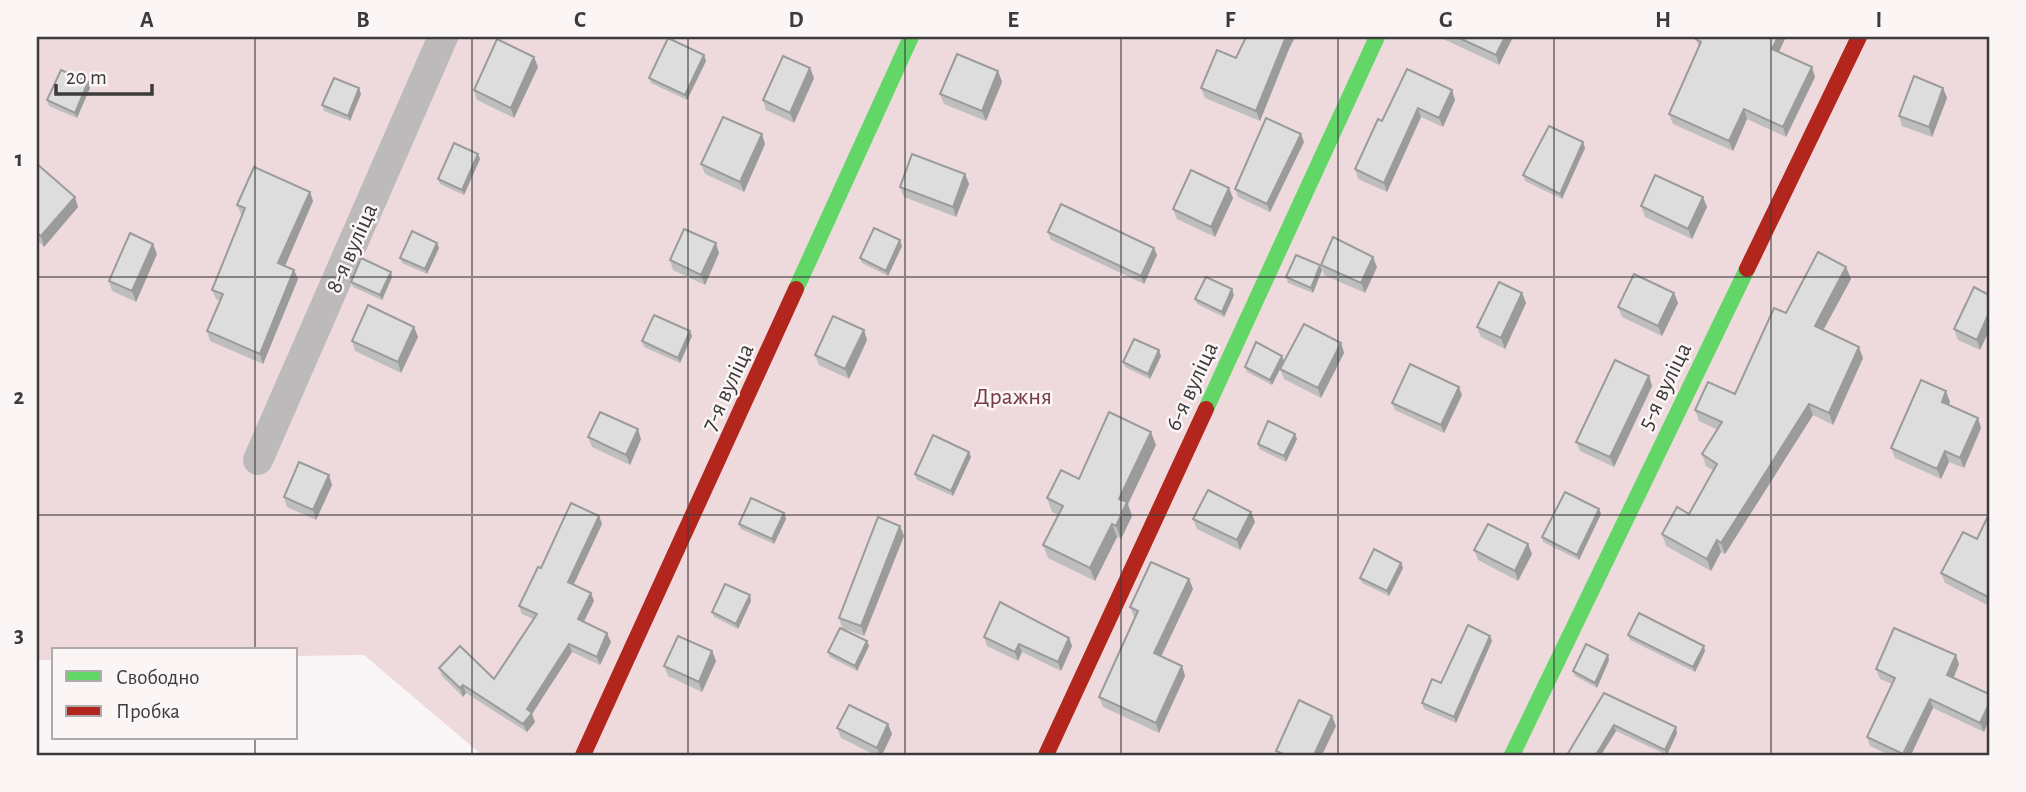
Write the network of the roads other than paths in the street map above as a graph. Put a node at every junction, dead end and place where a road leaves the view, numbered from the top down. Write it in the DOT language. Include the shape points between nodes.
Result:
graph roads {
  1 [pos="443,37"];
  2 [pos="911,37"];
  3 [pos="1377,37"];
  4 [pos="1859,37"];
  5 [pos="258,460"];
  6 [pos="583,755"];
  7 [pos="1046,755"];
  8 [pos="1511,755"];
  1 -- 5 [label="street, 8-я вуліца"];
  2 -- 6 [label="street, 7-я вуліца"];
  3 -- 7 [label="street, 6-я вуліца"];
  4 -- 8 [label="street, 5-я вуліца"];
}
